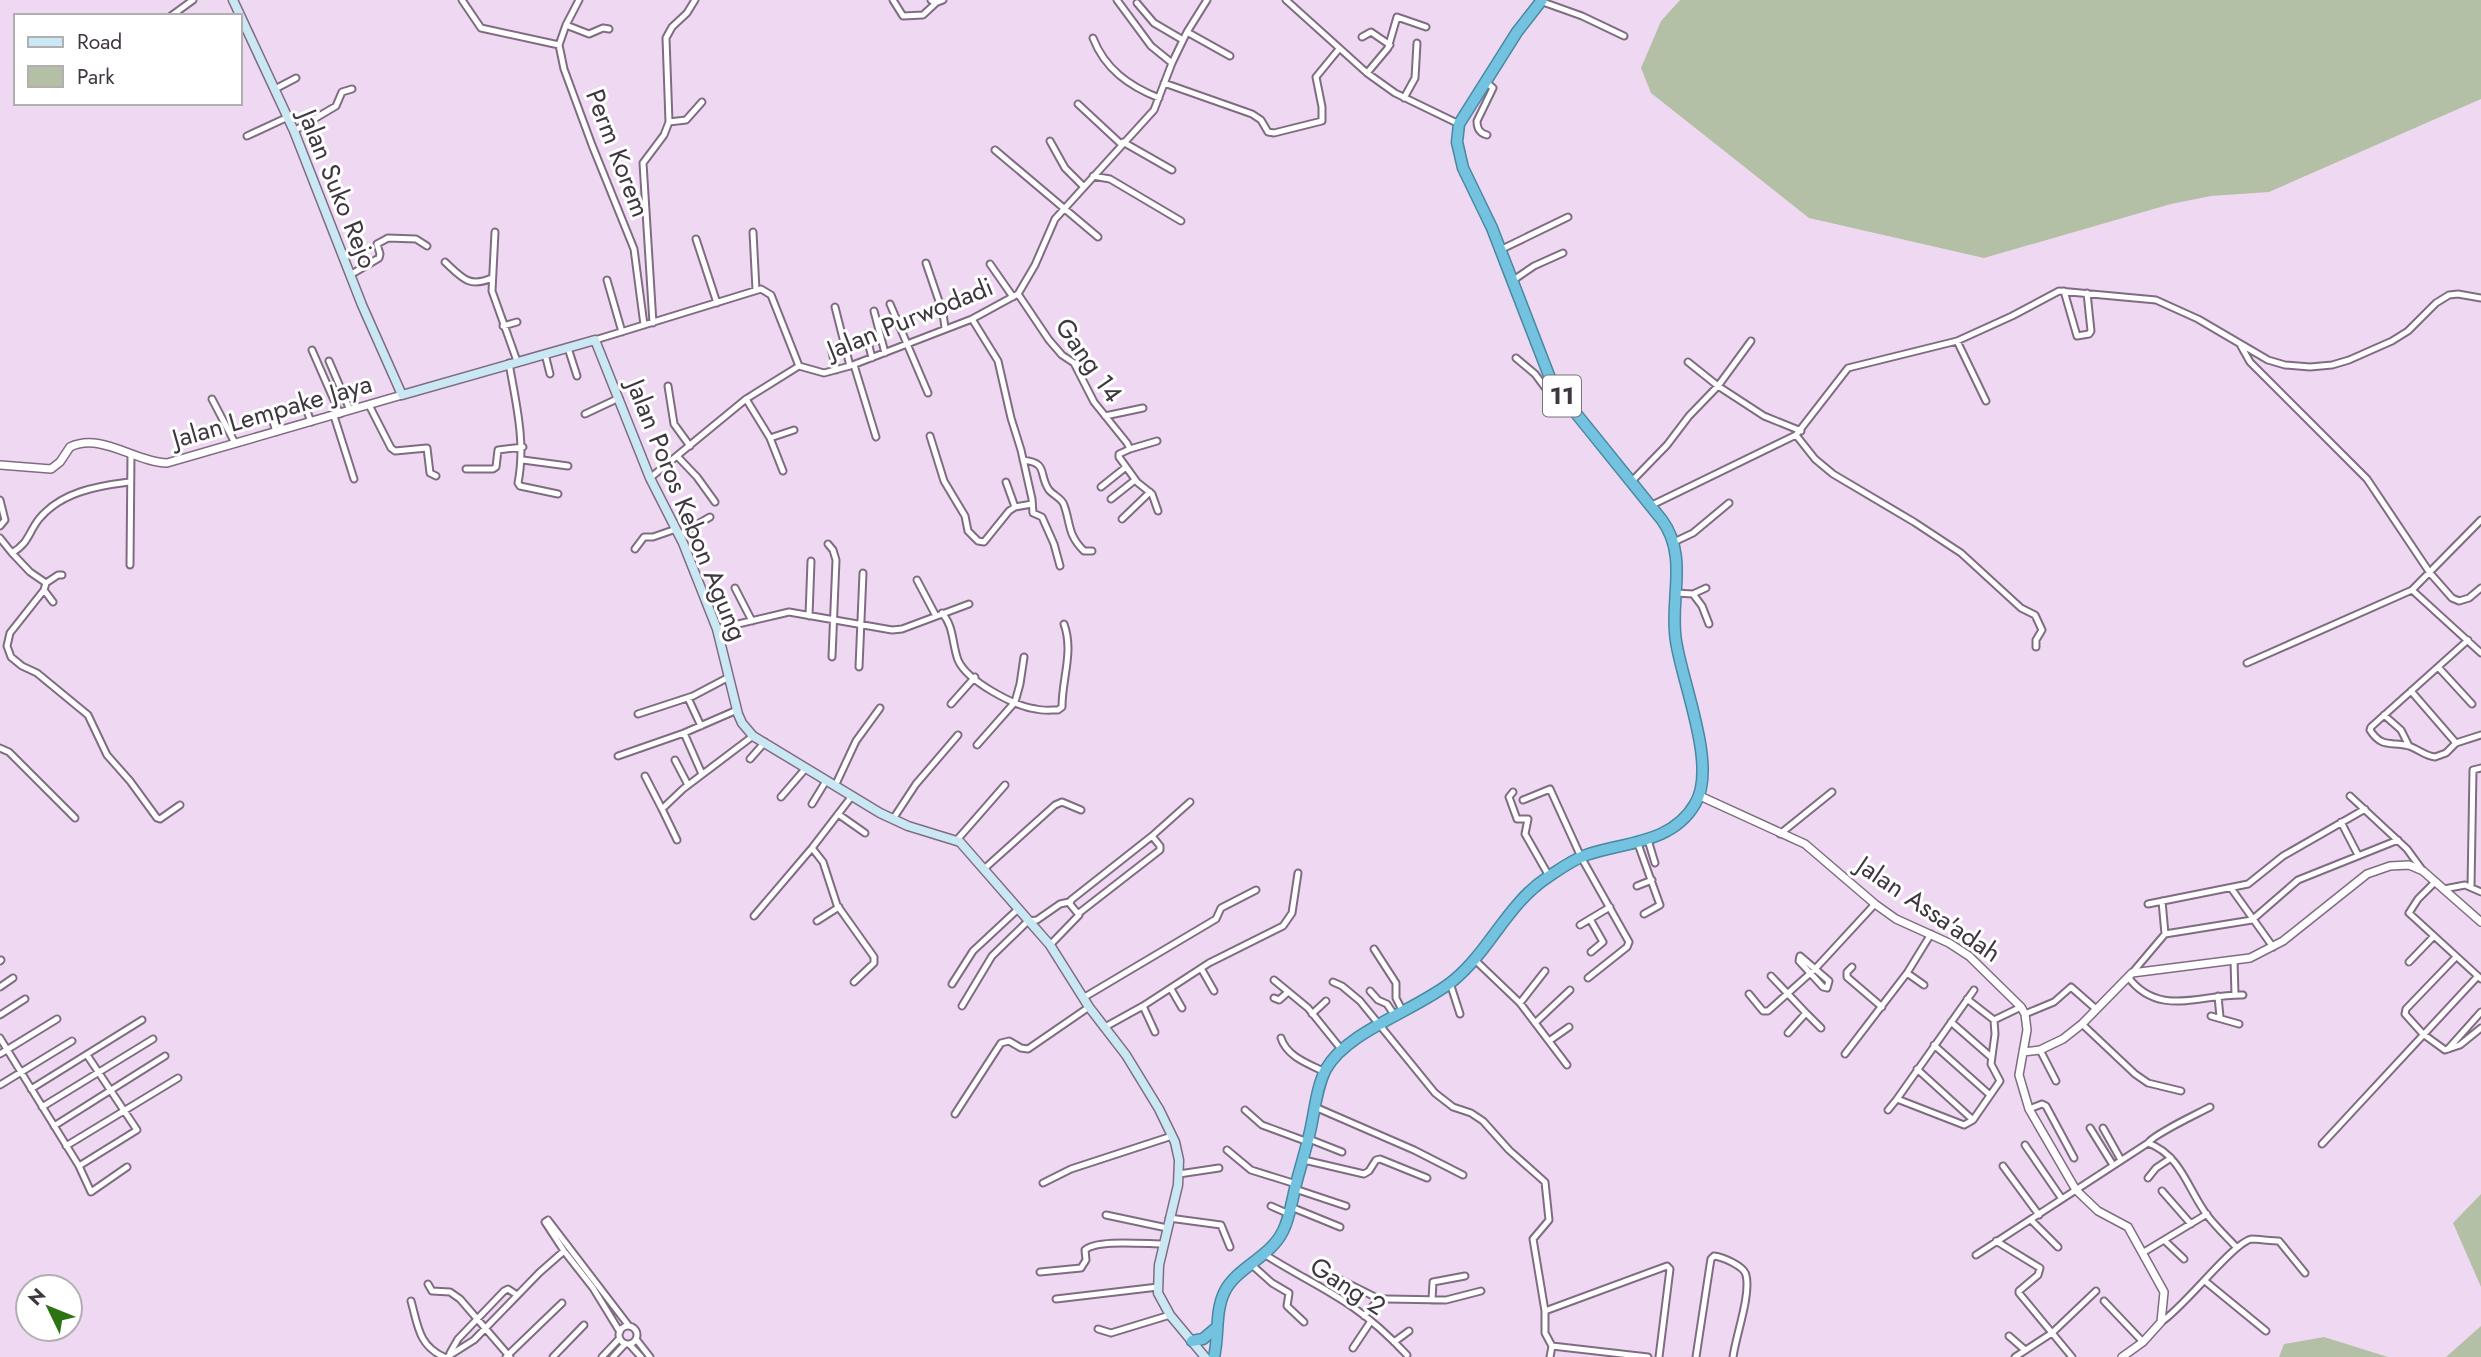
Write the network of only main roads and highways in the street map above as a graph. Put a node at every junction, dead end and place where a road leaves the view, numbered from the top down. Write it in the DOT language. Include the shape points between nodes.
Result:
graph roads {
  1 [pos="1541,1"];
  2 [pos="242,19"];
  3 [pos="513,362"];
  4 [pos="1217,1327"];
  5 [pos="1192,1341"];
  6 [pos="1213,1356"];
  1 -- 4 [label="highway, 11" via="1460,124 1457,142 1550,378 1666,525 1674,542 1675,639 1703,765 1700,796 1682,820 1648,840 1581,857 1549,876 1510,911 1450,983 1341,1049 1325,1072 1281,1236 1224,1293"];
  2 -- 3 [label="main road, Jalan Suko Rejo" via="294,131 401,395"];
  3 -- 5 [label="main road, Jalan Poros Kebon Agung" via="595,340 717,629 737,710 753,736 893,819 963,845 1050,945 1133,1066 1172,1136 1179,1174 1158,1287 1170,1315"];
  4 -- 5 [label="highway" via="1203,1339"];
  4 -- 6 [label="highway"];
  5 -- 6 [label="main road"];
}
